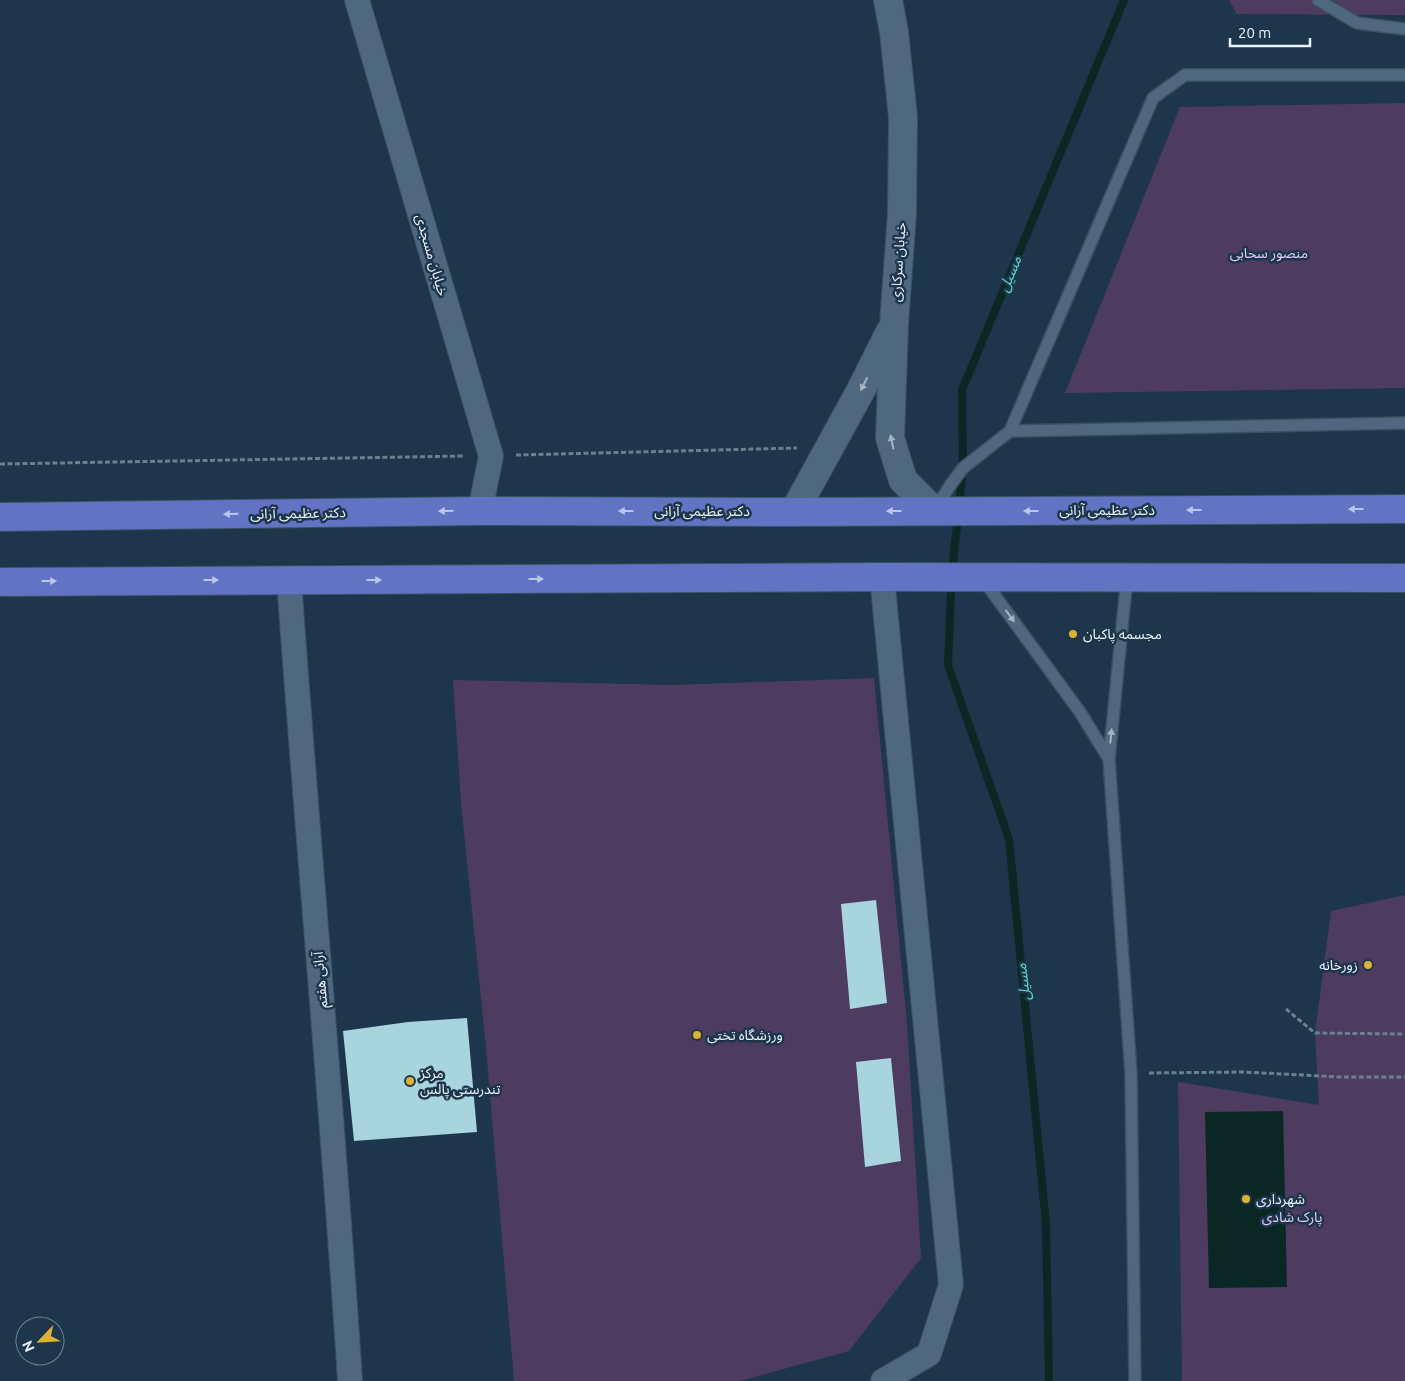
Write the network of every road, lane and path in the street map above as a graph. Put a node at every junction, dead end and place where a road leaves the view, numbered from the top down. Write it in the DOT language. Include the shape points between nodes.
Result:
graph roads {
  1 [pos="357,0"];
  2 [pos="888,0"];
  3 [pos="1318,0"];
  4 [pos="1405,29"];
  5 [pos="1405,75"];
  6 [pos="894,324"];
  7 [pos="1405,423"];
  8 [pos="1010,431"];
  9 [pos="829,448"];
  10 [pos="491,456"];
  11 [pos="0,464"];
  12 [pos="1405,509"];
  13 [pos="480,511"];
  14 [pos="938,511"];
  15 [pos="794,512"];
  16 [pos="0,517"];
  17 [pos="882,577"];
  18 [pos="981,577"];
  19 [pos="1127,577"];
  20 [pos="1405,578"];
  21 [pos="289,580"];
  22 [pos="0,582"];
  23 [pos="1109,759"];
  24 [pos="1286,1009"];
  25 [pos="1405,1034"];
  26 [pos="1131,1074"];
  27 [pos="1405,1077"];
  28 [pos="350,1381"];
  29 [pos="883,1381"];
  30 [pos="1135,1381"];
  1 -- 10 [label="street, خیابان مسجدی"];
  2 -- 6 [label="street, خیابان سرکاری" via="903,117 902,213"];
  3 -- 4 [label="lane" via="1357,23"];
  5 -- 8 [label="lane" via="1185,75 1152,98"];
  6 -- 9 [label="street, one-way"];
  14 -- 6 [label="street, خیابان سرکاری, one-way" via="903,480 890,438"];
  7 -- 8 [label="lane"];
  8 -- 14 [label="lane" via="963,468 949,487"];
  9 -- 10 [label="path"];
  9 -- 15 [label="street"];
  10 -- 11 [label="path"];
  10 -- 13 [label="street, خیابان مسجدی"];
  12 -- 14 [label="main road, دکتر عظیمی آرانی, one-way"];
  15 -- 13 [label="main road, دکتر عظیمی آرانی, one-way"];
  13 -- 16 [label="main road, دکتر عظیمی آرانی, one-way"];
  14 -- 15 [label="main road, دکتر عظیمی آرانی, one-way"];
  17 -- 18 [label="main road"];
  21 -- 17 [label="main road, one-way"];
  17 -- 29 [label="street" via="951,1285 929,1354"];
  18 -- 19 [label="main road"];
  18 -- 23 [label="lane, one-way" via="1080,712"];
  19 -- 20 [label="main road"];
  23 -- 19 [label="lane, one-way"];
  22 -- 21 [label="main road, one-way"];
  21 -- 28 [label="street, آرانی هفتم"];
  23 -- 26 [label="lane"];
  24 -- 25 [label="path" via="1316,1033"];
  26 -- 27 [label="path" via="1244,1072"];
  26 -- 30 [label="lane"];
}
